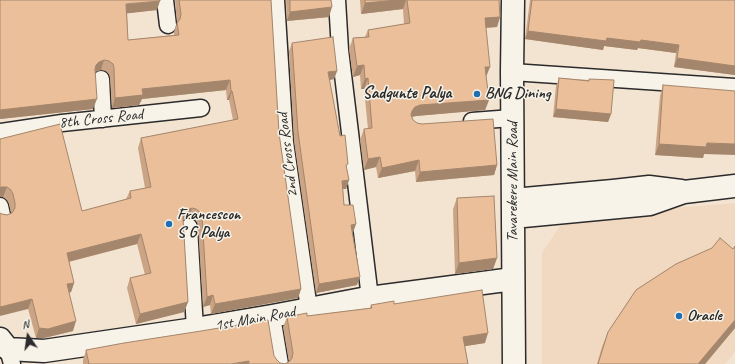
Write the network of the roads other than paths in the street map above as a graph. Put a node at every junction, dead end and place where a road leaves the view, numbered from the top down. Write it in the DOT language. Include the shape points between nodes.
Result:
graph roads {
  1 [pos="165,0"];
  2 [pos="276,0"];
  3 [pos="337,0"];
  4 [pos="513,0"];
  5 [pos="168,25"];
  6 [pos="512,72"];
  7 [pos="101,79"];
  8 [pos="735,87"];
  9 [pos="201,108"];
  10 [pos="512,118"];
  11 [pos="104,119"];
  12 [pos="456,122"];
  13 [pos="0,132"];
  14 [pos="735,186"];
  15 [pos="513,208"];
  16 [pos="189,227"];
  17 [pos="513,279"];
  18 [pos="370,298"];
  19 [pos="309,309"];
  20 [pos="272,316"];
  21 [pos="195,329"];
  22 [pos="7,351"];
  23 [pos="280,364"];
  24 [pos="514,364"];
  1 -- 5 [label="street"];
  2 -- 19 [label="street, 2nd Cross Road" via="285,142"];
  3 -- 18 [label="street" via="340,50"];
  4 -- 6 [label="main road, Tavarekere Main Road"];
  6 -- 8 [label="street"];
  6 -- 10 [label="main road, Tavarekere Main Road"];
  7 -- 11 [label="street"];
  9 -- 11 [label="street, 8th Cross Road"];
  10 -- 12 [label="street"];
  10 -- 15 [label="main road, Tavarekere Main Road"];
  11 -- 13 [label="street, 8th Cross Road"];
  14 -- 15 [label="main road" via="684,192 650,204"];
  15 -- 17 [label="main road, Tavarekere Main Road"];
  16 -- 21 [label="street"];
  17 -- 18 [label="main road, 1st Main Road"];
  17 -- 24 [label="main road, Tavarekere Main Road"];
  18 -- 19 [label="main road, 1st Main Road"];
  19 -- 20 [label="main road, 1st Main Road"];
  20 -- 21 [label="main road, 1st Main Road"];
  20 -- 23 [label="street"];
  21 -- 22 [label="main road, 1st Main Road" via="44,351"];
}
